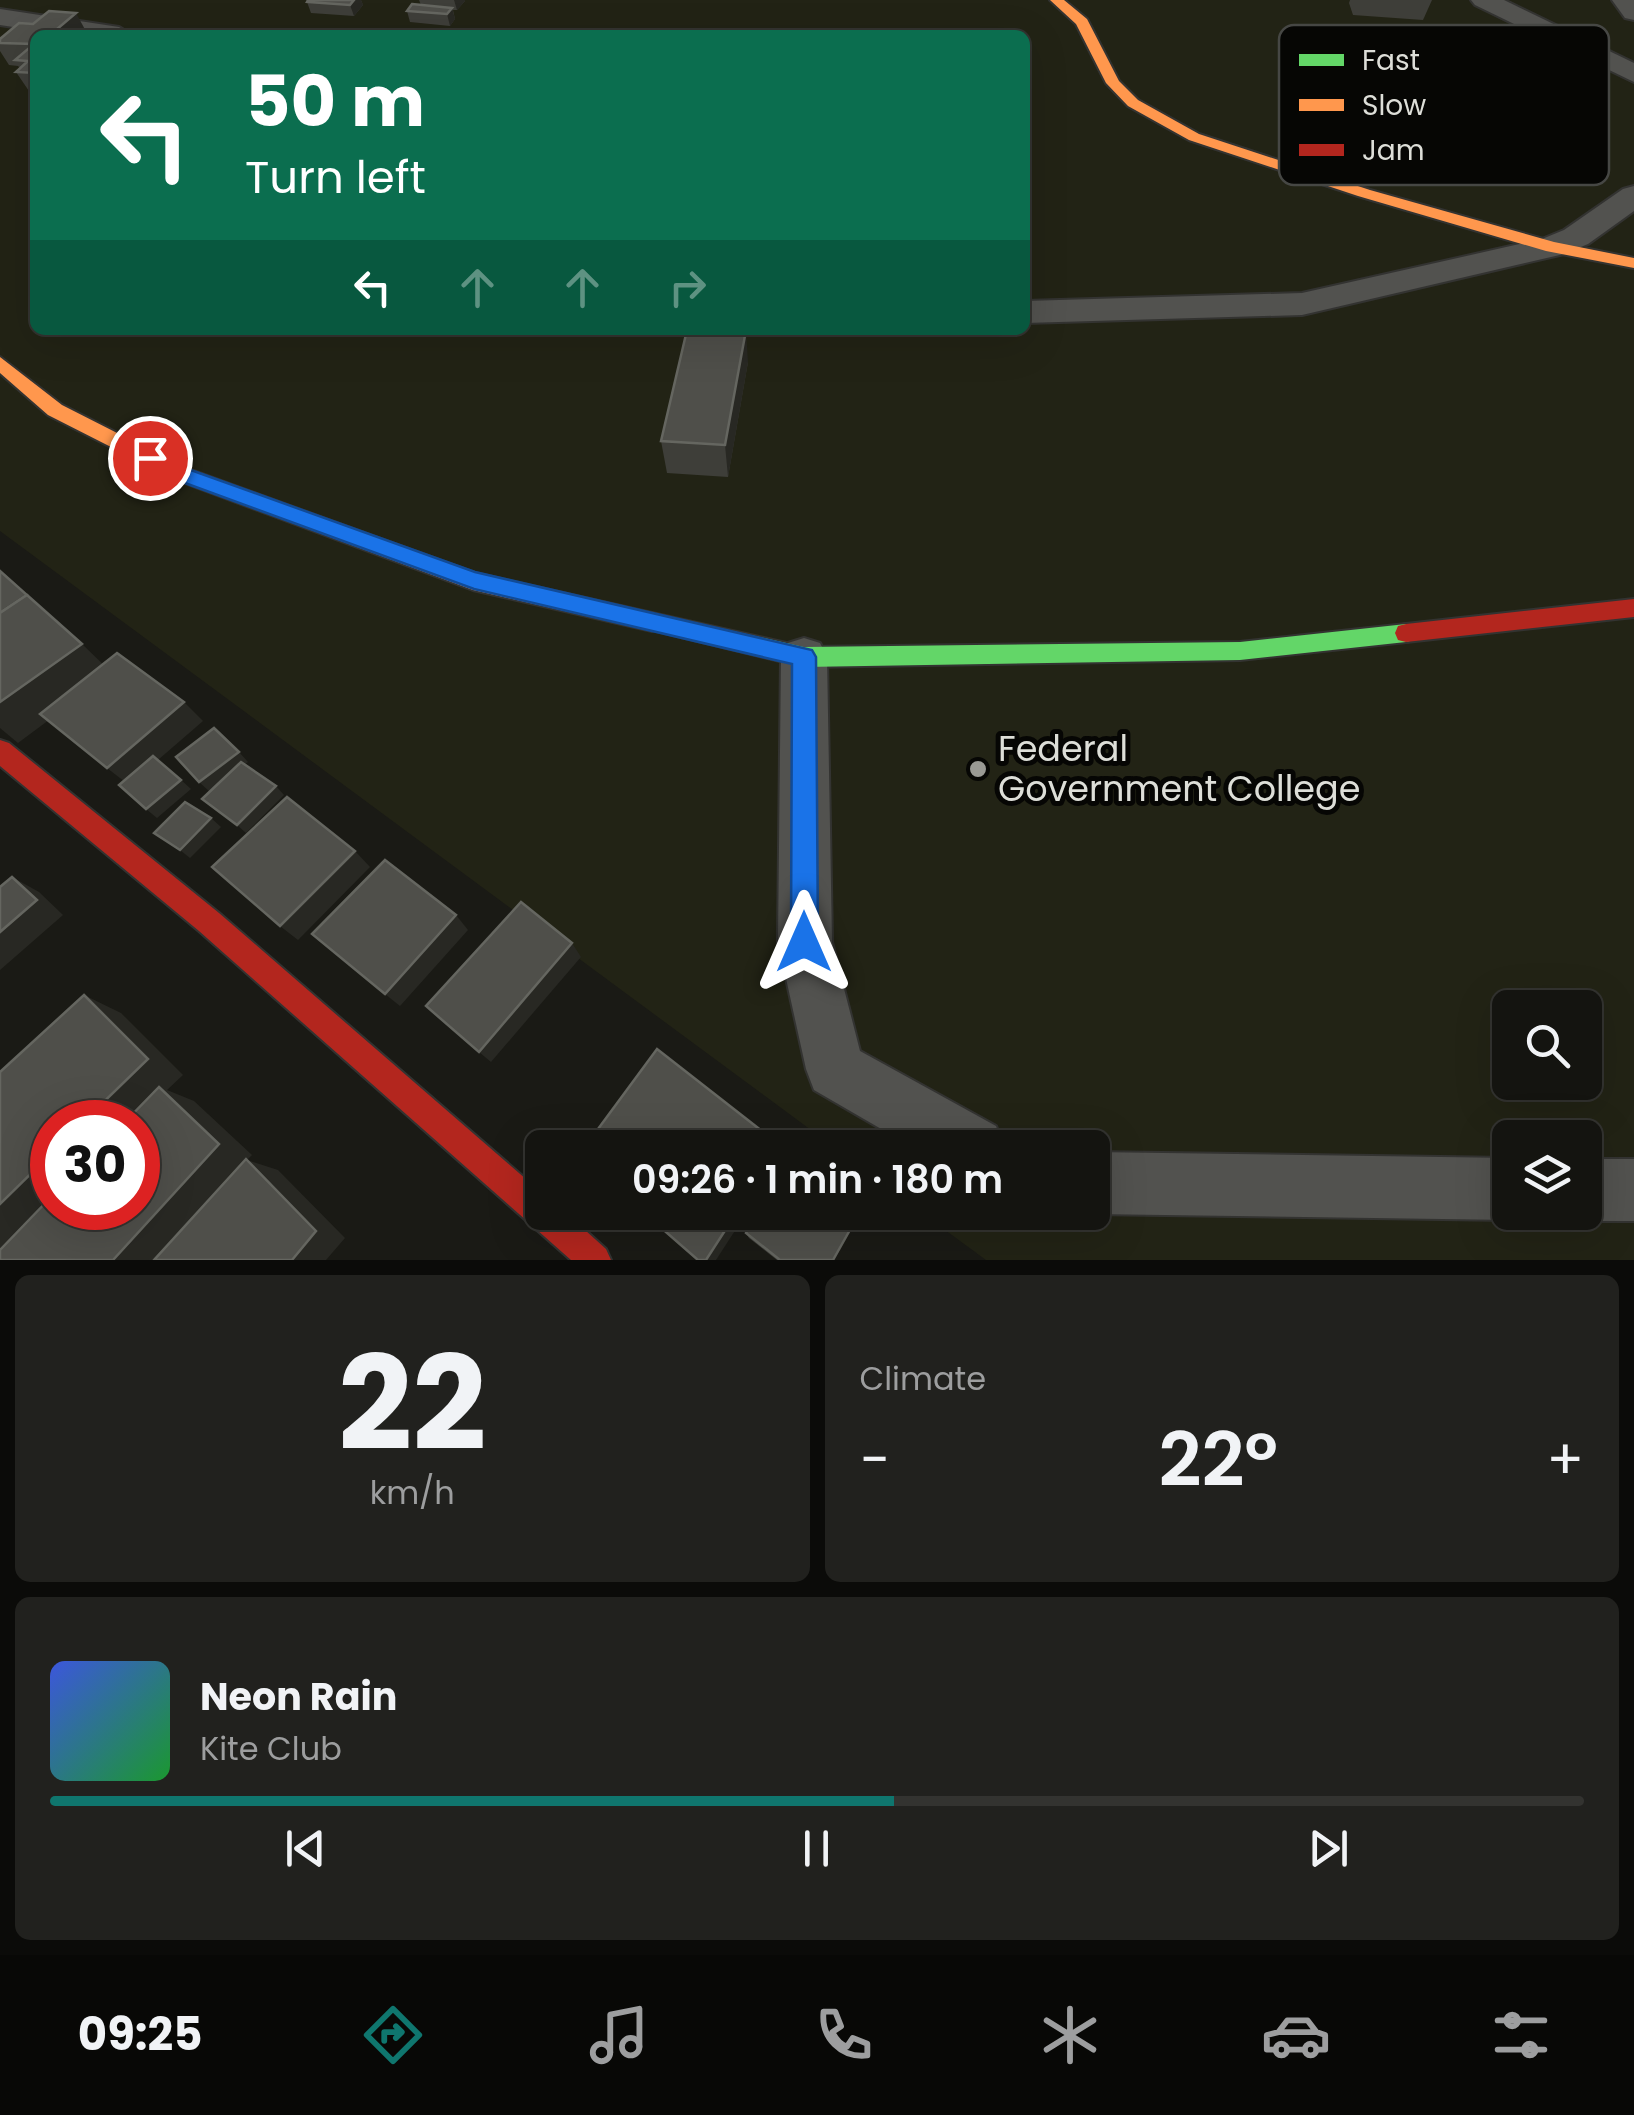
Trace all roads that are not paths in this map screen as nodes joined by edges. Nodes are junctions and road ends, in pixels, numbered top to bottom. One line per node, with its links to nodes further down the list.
1 (1056, 0): 10 (street)
2 (1484, 0): 6 (street)
3 (1624, 0): 4 (street)
4 (1634, 12)
5 (0, 17): 7 (street)
6 (1535, 25)
7 (86, 30)
8 (1609, 62): 9 (street)
9 (1634, 74)
10 (1279, 166)
11 (1339, 185): 13 (street)
12 (1634, 196): 13 (street)
13 (1552, 247): 14 (street); 15 (street)
14 (1634, 263)
15 (1030, 312)
16 (0, 363): 18 (street)
17 (1634, 608): 18 (street)
18 (804, 657): 20 (street)
19 (1, 754): 25 (street)
20 (942, 1130)
21 (1110, 1183): 22 (street)
22 (1492, 1189)
23 (1602, 1190): 24 (street)
24 (1634, 1190)
25 (595, 1260)

